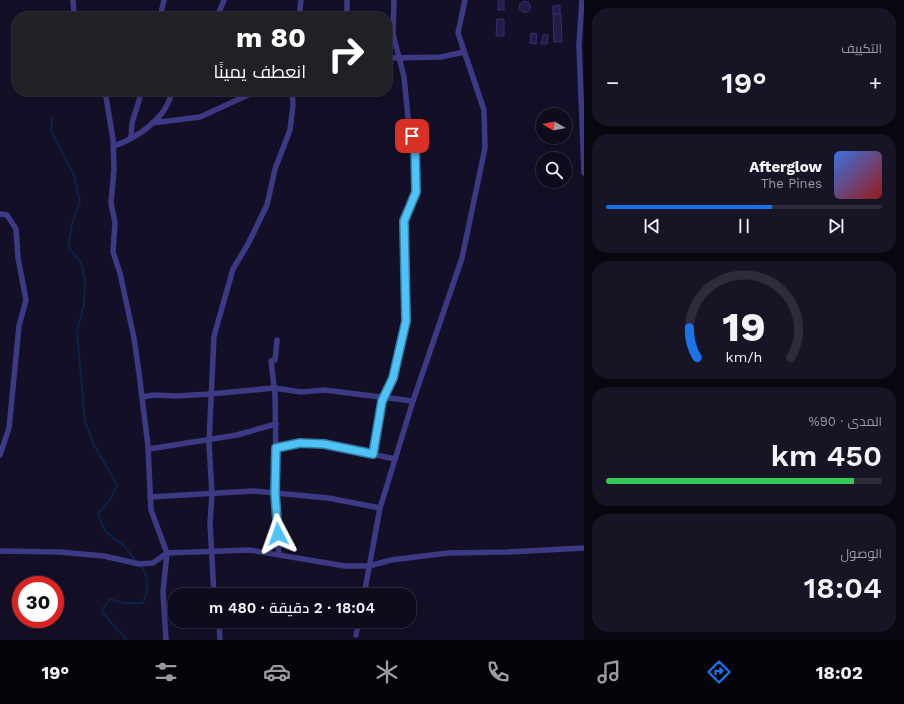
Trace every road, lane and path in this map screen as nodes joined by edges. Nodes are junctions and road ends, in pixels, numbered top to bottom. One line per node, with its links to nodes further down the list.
1 (72, 0): 9 (street)
2 (164, 0): 10 (street)
3 (224, 0): 11 (street)
4 (301, 0): 12 (street)
5 (347, 0): 13 (street)
6 (394, 0): 16 (street)
7 (465, 0): 14 (street)
8 (582, 0): 25 (street)
9 (73, 12)
10 (161, 12)
11 (219, 12)
12 (300, 12)
13 (347, 12)
14 (464, 52): 16 (street); 32 (street)
15 (392, 58): 16 (street)
16 (400, 58): 31 (street)
17 (106, 96): 24 (street)
18 (140, 96): 23 (street)
19 (170, 96): 22 (street)
20 (248, 96): 22 (street)
21 (292, 96): 29 (street)
22 (152, 123): 23 (street)
23 (131, 138): 24 (street)
24 (114, 146): 30 (street)
25 (584, 173)
26 (0, 214): 38 (street)
27 (277, 340): 28 (street)
28 (274, 388): 29 (street); 31 (street); 33 (street)
29 (210, 394): 30 (street); 34 (street)
30 (142, 397): 36 (street)
31 (384, 398): 32 (street); 37 (street)
32 (413, 401): 39 (street)
33 (276, 424): 34 (street); 35 (street)
34 (209, 439): 36 (street); 41 (street)
35 (276, 448): 37 (street); 40 (street)
36 (148, 449): 42 (street)
37 (373, 454): 39 (street)
38 (0, 455)
39 (395, 459): 43 (street)
40 (275, 493): 41 (street); 43 (street); 48 (street)
41 (212, 494): 42 (street); 46 (street)
42 (150, 497): 47 (street)
43 (380, 508): 49 (street)
44 (584, 548): 49 (street)
45 (0, 551): 47 (street)
46 (212, 552): 47 (street); 48 (street); 50 (street)
47 (167, 553): 55 (street)
48 (279, 554): 49 (street)
49 (369, 566): 51 (street)
50 (214, 588)
51 (365, 588)
52 (219, 628): 56 (street)
53 (358, 628): 54 (street)
54 (356, 635)
55 (166, 640)
56 (220, 640)

